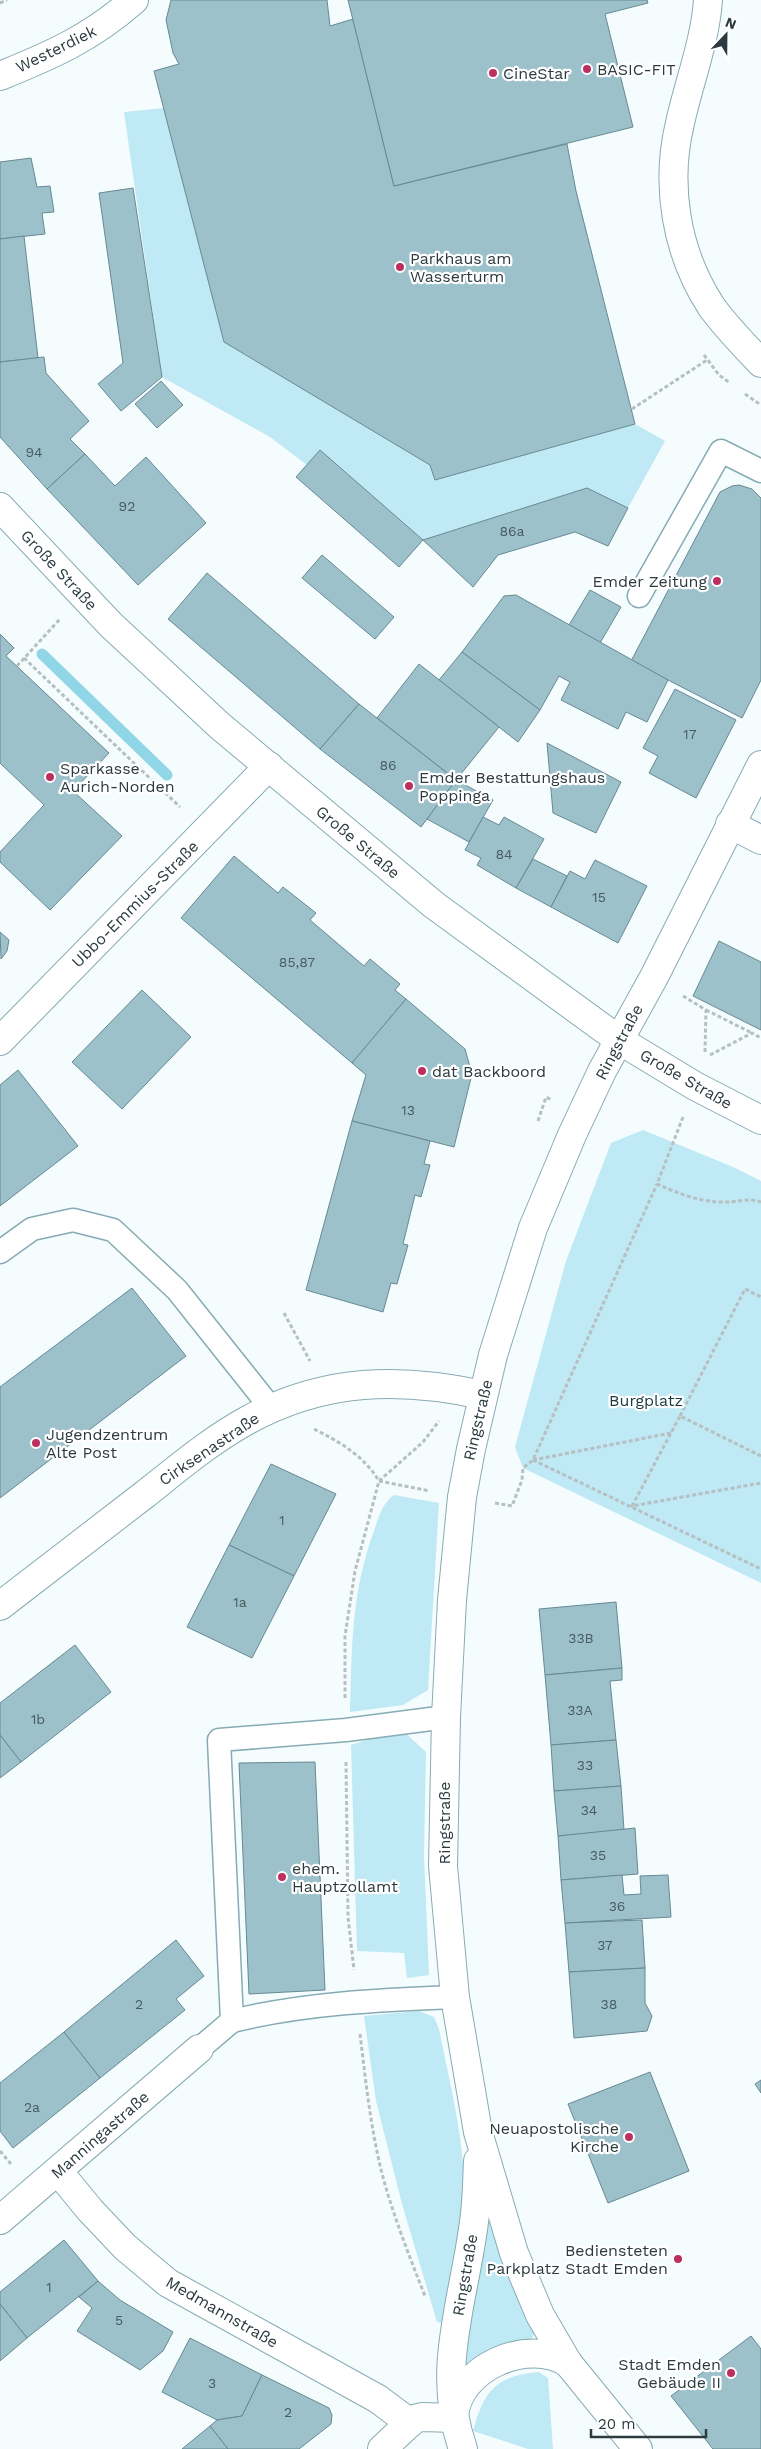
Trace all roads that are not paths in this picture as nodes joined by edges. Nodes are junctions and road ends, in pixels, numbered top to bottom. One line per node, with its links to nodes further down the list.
1 (134, 0): 3 (street, Westerdiek)
2 (708, 0): 4 (street)
3 (0, 76)
4 (761, 363)
5 (761, 471): 7 (lane)
6 (0, 506): 9 (street, Große Straße)
7 (639, 596)
8 (761, 765): 10 (street, Ringstraße)
9 (269, 766): 12 (street, Große Straße); 13 (street, Ubbo-Emmius-Straße)
10 (730, 824): 11 (street); 12 (street, Ringstraße)
11 (761, 840)
12 (619, 1040): 14 (street, Große Straße); 16 (street, Ringstraße)
13 (0, 1041)
14 (761, 1120)
15 (0, 1252): 17 (lane)
16 (483, 1395): 17 (street, Cirksenastraße); 19 (street, Ringstraße)
17 (272, 1408): 18 (street, Cirksenastraße)
18 (0, 1606)
19 (446, 1717): 20 (street, Ringstraße); 21 (lane)
20 (455, 1997): 21 (lane); 23 (street, Ringstraße)
21 (232, 2021): 22 (lane)
22 (199, 2049): 24 (street, Manningastraße)
23 (478, 2132): 26 (street, Ringstraße); 27 (street, Ringstraße)
24 (58, 2171): 25 (street, Manningastraße); 28 (street, Medmannstraße)
25 (0, 2220)
26 (568, 2363): 27 (street); 31 (street, Ringstraße)
27 (454, 2418): 28 (street); 30 (street, Ringstraße)
28 (410, 2423): 29 (street)
29 (382, 2449)
30 (463, 2449)
31 (638, 2449)

